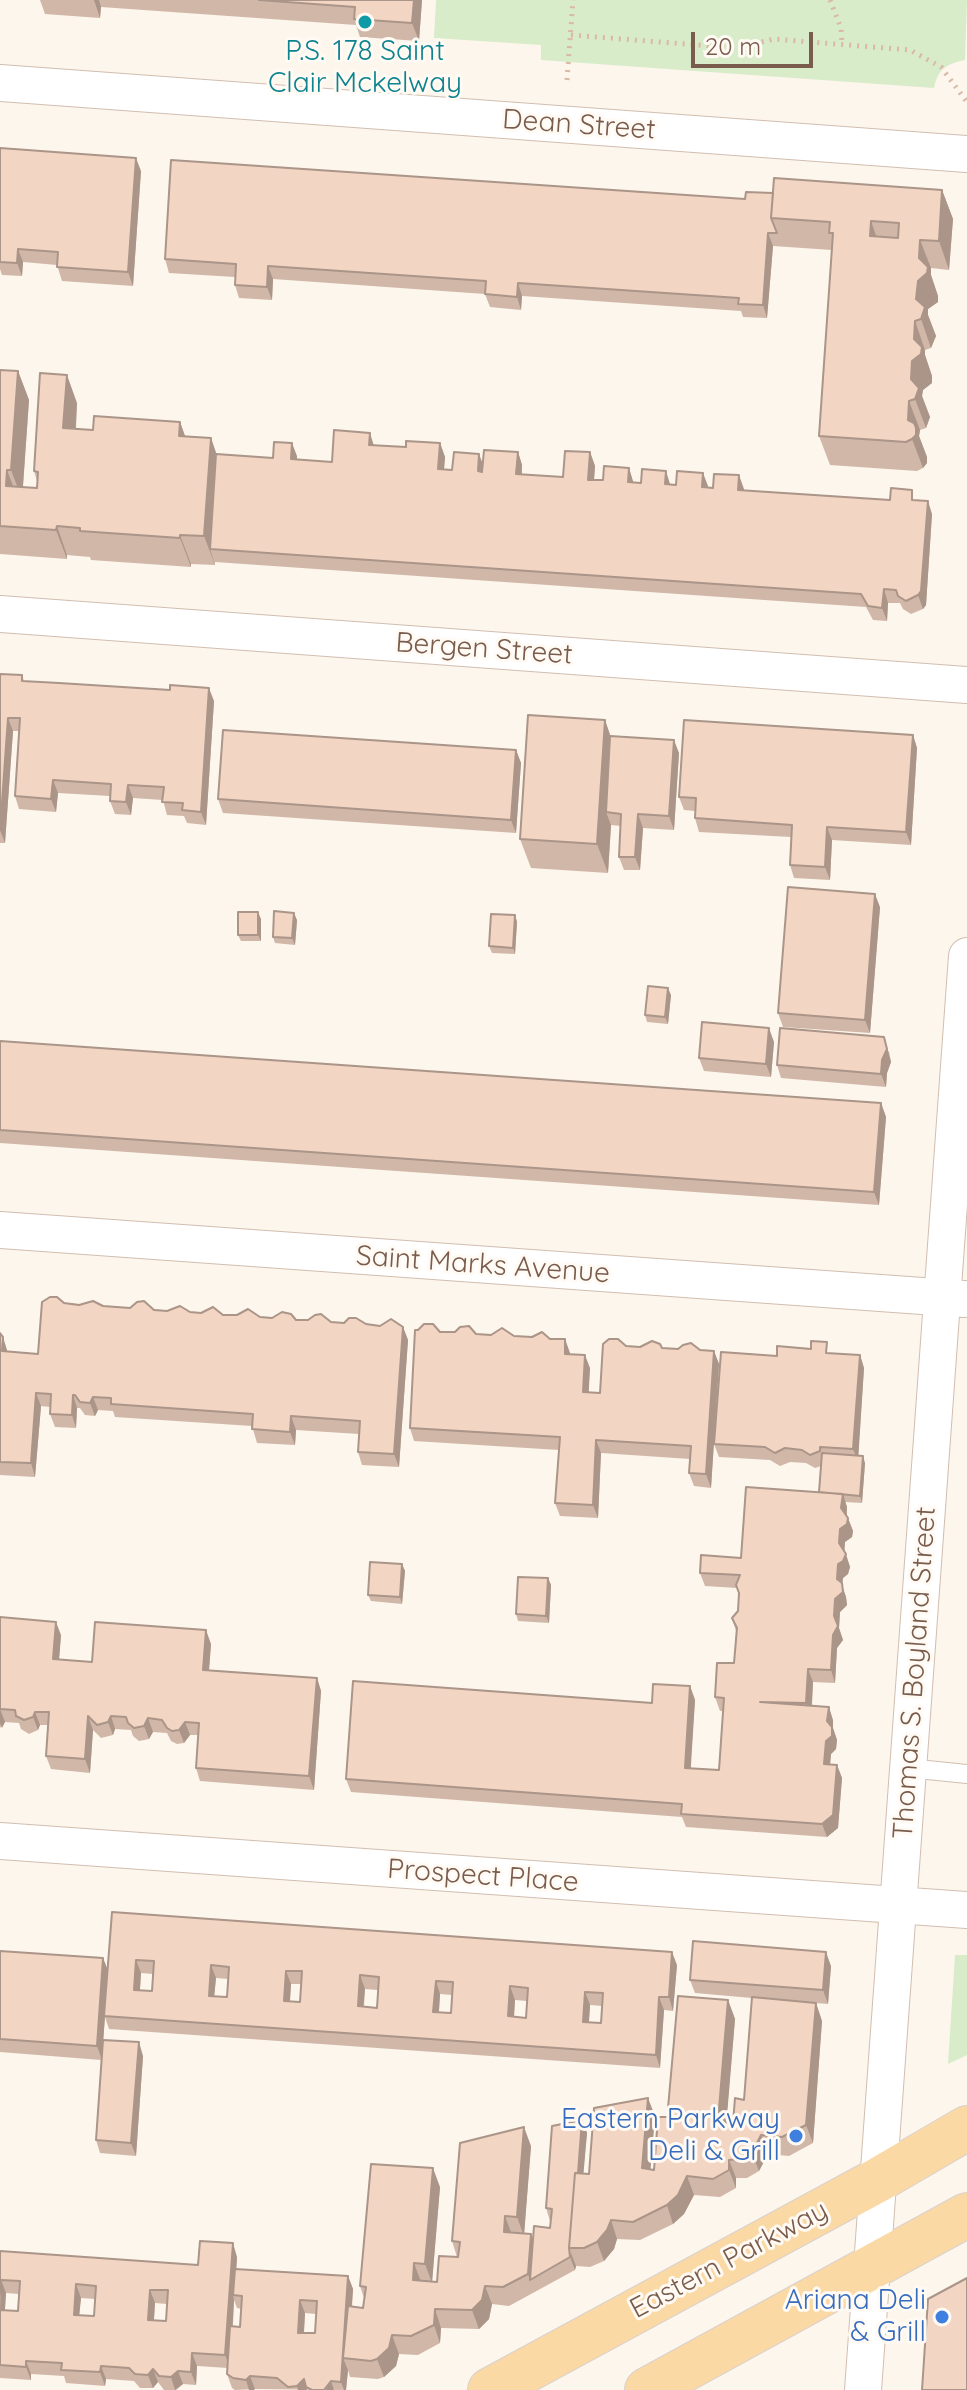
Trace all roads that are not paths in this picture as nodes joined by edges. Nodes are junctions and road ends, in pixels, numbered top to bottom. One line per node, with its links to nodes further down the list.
1 (0, 83): 2 (street, Dean Street)
2 (967, 154)
3 (0, 614): 4 (street, Bergen Street)
4 (967, 685)
5 (967, 956): 7 (street, Thomas S. Boyland Street)
6 (0, 1230): 7 (street, Saint Marks Avenue)
7 (955, 1298): 8 (street, Thomas S. Boyland Street)
8 (908, 1768): 9 (lane); 11 (street, Thomas S. Boyland Street)
9 (967, 1774)
10 (0, 1841): 11 (street, Prospect Place)
11 (898, 1906): 12 (street, Prospect Place); 14 (street, Thomas S. Boyland Street)
12 (967, 1910)
13 (967, 2128): 14 (main road, Eastern Parkway)
14 (878, 2180): 16 (street, Thomas S. Boyland Street); 17 (main road, Eastern Parkway)
15 (967, 2215): 16 (main road)
16 (871, 2268): 18 (main road); 19 (street, Thomas S. Boyland Street)
17 (490, 2390)
18 (647, 2390)
19 (863, 2390)

